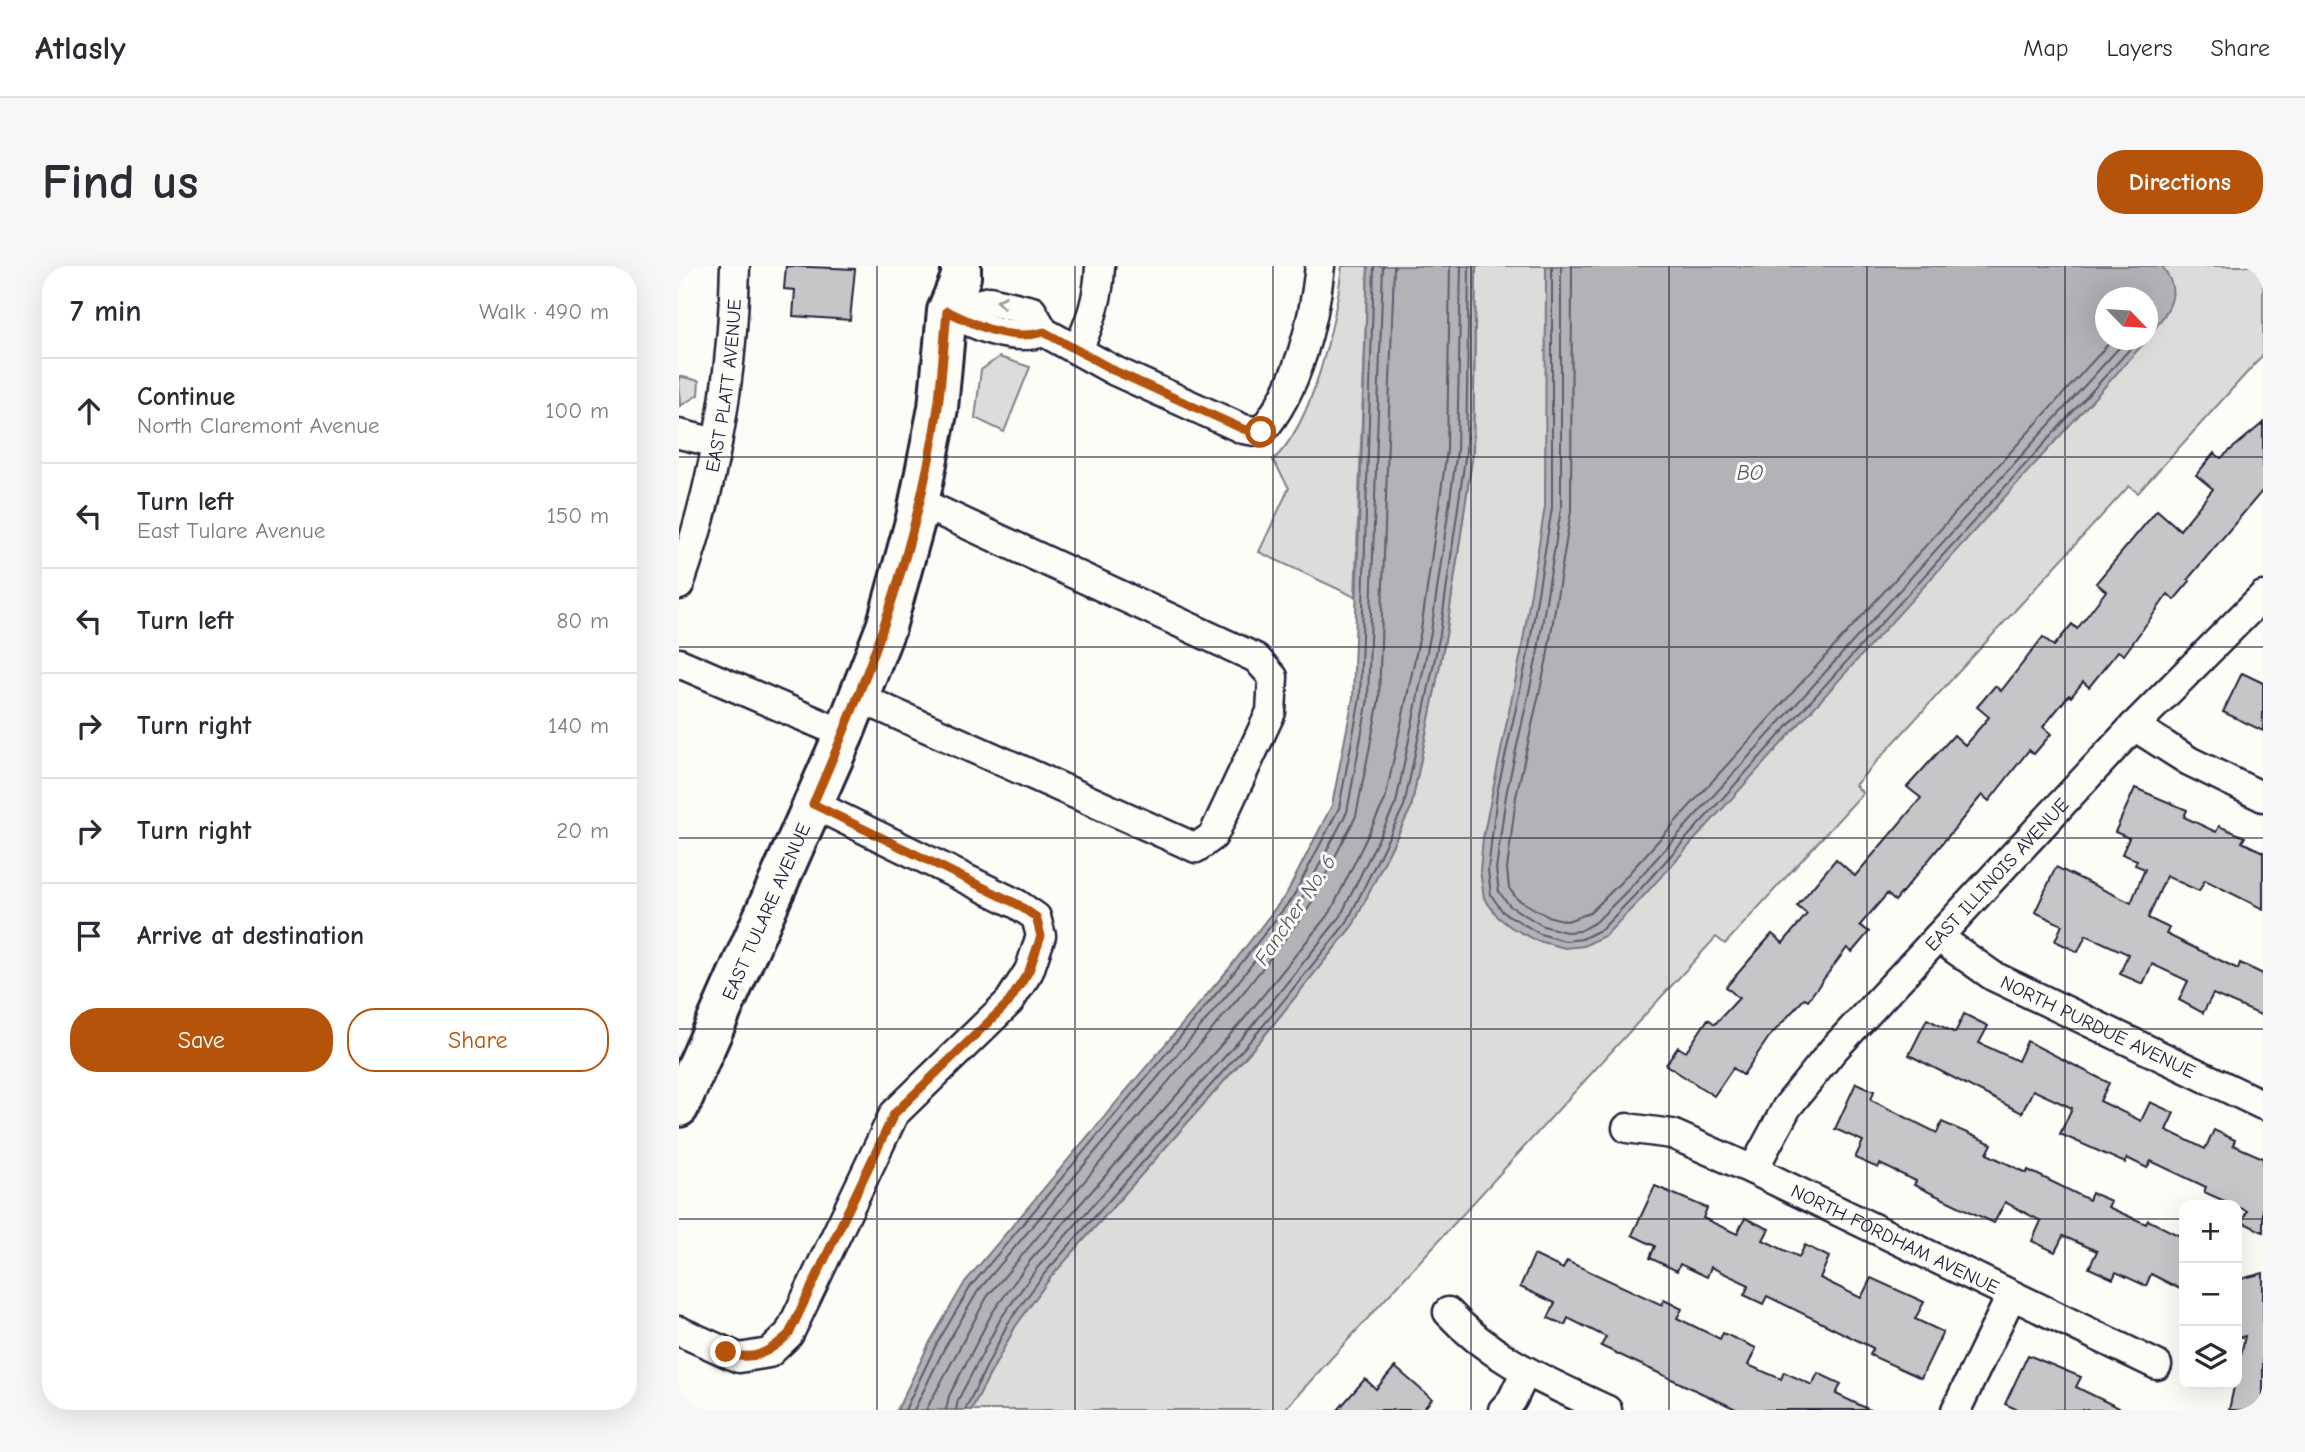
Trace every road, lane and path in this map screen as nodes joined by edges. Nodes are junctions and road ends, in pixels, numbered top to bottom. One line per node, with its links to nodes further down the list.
1 (735, 266): 9 (street, EAST PLATT AVENUE)
2 (934, 266): 6 (street, EAST TULARE AVENUE)
3 (961, 266): 6 (street, EAST TULARE AVENUE)
4 (1100, 266): 7 (street)
5 (1320, 266): 7 (street)
6 (947, 311): 7 (street); 10 (street, EAST TULARE AVENUE)
7 (1078, 349)
8 (679, 434): 9 (street)
9 (717, 443): 11 (street, EAST PLATT AVENUE)
10 (919, 502): 14 (street, EAST TULARE AVENUE); 14 (street)
11 (679, 585)
12 (2263, 596): 15 (street, EAST ILLINOIS AVENUE)
13 (679, 663): 16 (street)
14 (858, 697): 16 (street, EAST TULARE AVENUE)
15 (2134, 726): 17 (street); 19 (street, EAST ILLINOIS AVENUE)
16 (844, 734): 18 (street, EAST TULARE AVENUE)
17 (2263, 797)
18 (813, 804): 21 (street, EAST TULARE AVENUE); 26 (street)
19 (1938, 937): 20 (street, NORTH PURDUE AVENUE); 23 (street, EAST ILLINOIS AVENUE)
20 (2263, 1105)
21 (679, 1107)
22 (1627, 1128): 23 (street, NORTH FORDHAM AVENUE)
23 (1753, 1170): 24 (street, NORTH FORDHAM AVENUE)
24 (2011, 1296): 27 (street, NORTH FORDHAM AVENUE); 31 (street)
25 (1448, 1312): 28 (street)
26 (679, 1331)
27 (2157, 1365)
28 (1526, 1371): 29 (street); 30 (street)
29 (1503, 1410)
30 (1607, 1410)
31 (1956, 1410)

